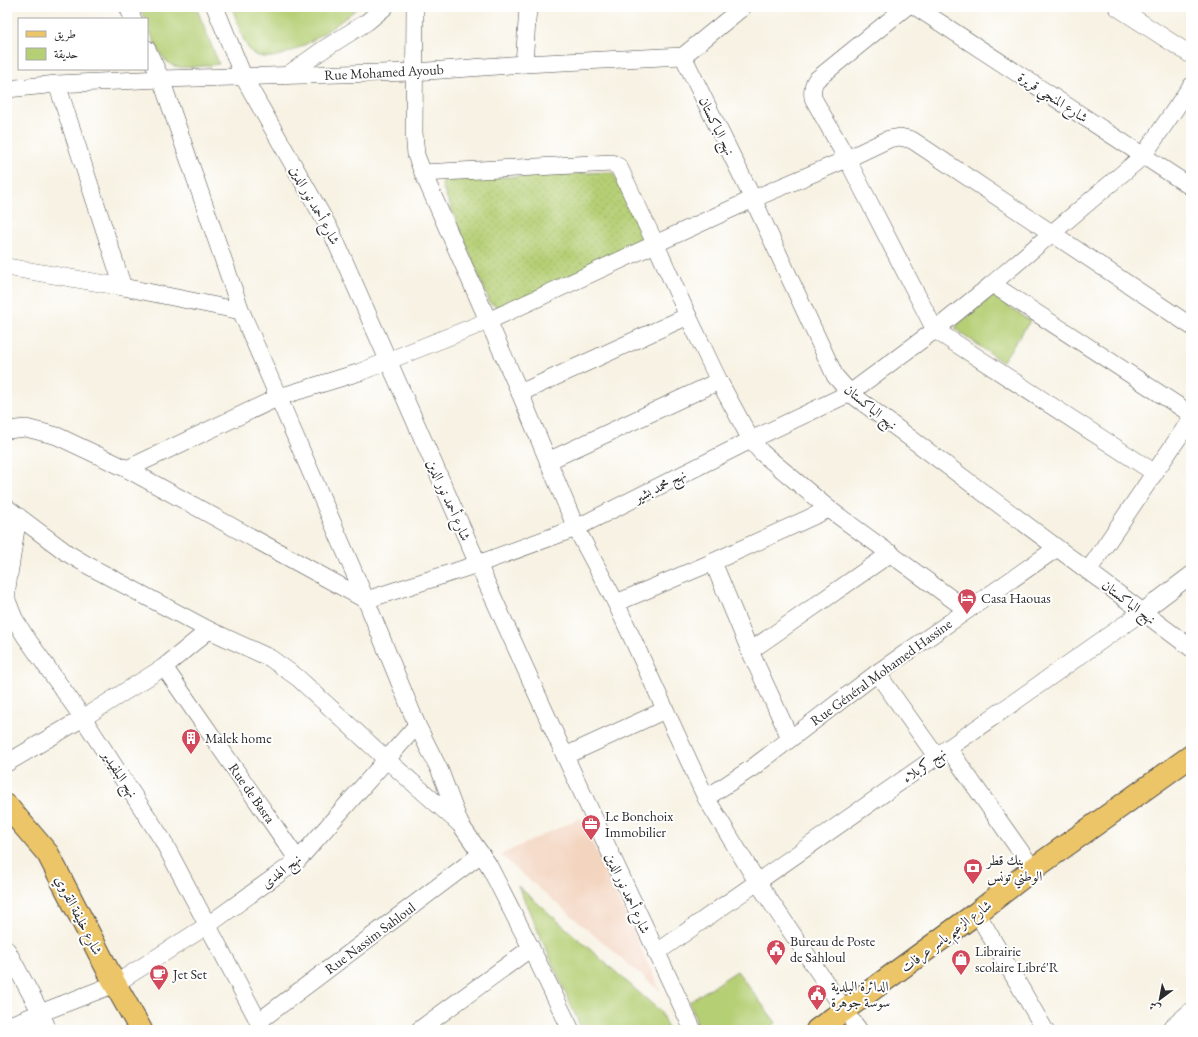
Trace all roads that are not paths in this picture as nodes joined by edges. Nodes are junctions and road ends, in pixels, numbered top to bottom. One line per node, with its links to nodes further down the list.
1 (128, 7): 10 (street)
2 (215, 7): 17 (street, شارع أحمد نور الدين)
3 (385, 7): 16 (street)
4 (415, 7): 15 (street)
5 (528, 7): 14 (street)
6 (744, 7): 13 (street)
7 (906, 7): 23 (street)
8 (916, 7): 22 (street, شارع المنجي قريرة)
9 (1117, 7): 12 (street)
10 (133, 18)
11 (148, 51): 18 (street)
12 (1191, 55)
13 (683, 56): 14 (street, Rue Mohamed Ayoub); 26 (street, نهج الباكستان)
14 (524, 64): 15 (street, Rue Mohamed Ayoub)
15 (414, 72): 16 (street, Rue Mohamed Ayoub); 24 (street)
16 (286, 76): 17 (street, Rue Mohamed Ayoub)
17 (244, 78): 18 (street, Rue Mohamed Ayoub); 37 (street, شارع أحمد نور الدين)
18 (161, 79): 19 (street, Rue Mohamed Ayoub); 32 (street)
19 (57, 84): 21 (street, Rue Mohamed Ayoub); 31 (street)
20 (1191, 86): 22 (street, نهج محمد بشير)
21 (7, 89)
22 (1143, 156): 25 (street, شارع المنجي قريرة); 27 (street, نهج محمد بشير)
23 (847, 159): 26 (street); 27 (street); 36 (street)
24 (423, 173): 28 (street); 34 (street)
25 (1191, 187)
26 (753, 199): 28 (street); 40 (street, نهج الباكستان)
27 (1052, 234): 30 (street, نهج محمد بشير); 35 (street)
28 (656, 245): 33 (street); 34 (street)
29 (7, 267): 31 (street)
30 (992, 284): 36 (street, نهج محمد بشير); 42 (street)
31 (122, 287): 32 (street)
32 (241, 311): 41 (street)
33 (688, 316): 38 (street); 39 (street)
34 (488, 321): 37 (street); 39 (street)
35 (1191, 326)
36 (935, 330): 40 (street, نهج محمد بشير); 48 (street)
37 (388, 360): 41 (street); 55 (street, شارع أحمد نور الدين)
38 (719, 381): 45 (street); 46 (street)
39 (520, 393): 46 (street)
40 (850, 393): 45 (street, نهج محمد بشير); 52 (street, نهج الباكستان)
41 (279, 397): 47 (street); 58 (street)
42 (1191, 414)
43 (1191, 419): 48 (street)
44 (7, 430): 47 (street)
45 (751, 440): 49 (street); 51 (street, نهج محمد بشير)
46 (548, 461): 51 (street)
47 (127, 468): 58 (street)
48 (1155, 473): 56 (street)
49 (829, 509): 53 (street); 54 (street)
50 (12, 512): 62 (street); 68 (street, نهج البلفيدير)
51 (576, 528): 55 (street, نهج محمد بشير); 59 (street)
52 (1057, 548): 56 (street, نهج الباكستان); 60 (street, Rue Général Mohamed Hassine)
53 (891, 553): 60 (street); 64 (street)
54 (713, 562): 59 (street); 64 (street)
55 (478, 564): 58 (street, نهج محمد بشير); 72 (street, شارع أحمد نور الدين)
56 (1088, 571): 61 (street, نهج الباكستان)
57 (1191, 575): 61 (street, نهج كربلاء)
58 (366, 600): 69 (street)
59 (616, 604): 67 (street)
60 (967, 610): 66 (street, Rue Général Mohamed Hassine)
61 (1142, 612): 63 (street, نهج الباكستان); 71 (street, نهج كربلاء)
62 (210, 630): 65 (street); 74 (street)
63 (1191, 648)
64 (750, 651): 70 (street)
65 (164, 667): 68 (street); 81 (street, Rue de Basra)
66 (877, 673): 70 (street, Rue Général Mohamed Hassine); 71 (street)
67 (665, 710): 72 (street); 77 (street)
68 (83, 718): 75 (street); 84 (street, نهج البلفيدير)
69 (417, 725): 74 (street, نهج الهدى); 79 (street)
70 (790, 738): 77 (street, Rue Général Mohamed Hassine)
71 (942, 752): 82 (street); 83 (street, نهج كربلاء)
72 (565, 756): 88 (street, شارع أحمد نور الدين)
73 (1191, 756): 82 (main road, شارع الزعيم ياسر عرفات)
74 (387, 760): 79 (street); 81 (street, نهج الهدى)
75 (7, 763)
76 (1191, 772): 85 (main road, شارع الزعيم ياسر عرفات)
77 (706, 798): 83 (street)
78 (9, 812): 89 (main road, شارع خليفة القروي)
79 (460, 824): 80 (street)
80 (481, 854): 86 (street); 95 (street, Rue Nassim Sahloul)
81 (298, 860): 84 (street, نهج الهدى)
82 (1033, 869): 93 (main road, شارع الزعيم ياسر عرفات)
83 (758, 883): 88 (street, نهج كربلاء); 93 (street)
84 (208, 925): 89 (street, نهج الهدى); 95 (street, نهج البلفيدير)
85 (984, 925): 93 (main road, شارع الزعيم ياسر عرفات); 103 (street)
86 (531, 948): 98 (street); 99 (street)
87 (7, 950): 92 (street)
88 (656, 953): 90 (street, شارع أحمد نور الدين)
89 (115, 984): 92 (street, نهج الهدى); 97 (main road, شارع خليفة القروي)
90 (676, 997): 100 (street, شارع أحمد نور الدين); 101 (street, شارع أحمد نور الدين)
91 (1191, 1011): 104 (street)
92 (41, 1013): 94 (street, نهج الهدى); 96 (street)
93 (850, 1023): 102 (main road, شارع الزعيم ياسر عرفات)
94 (7, 1026)
95 (260, 1026)
96 (48, 1030)
97 (141, 1030)
98 (419, 1030)
99 (571, 1030)
100 (679, 1030)
101 (693, 1030)
102 (817, 1030)
103 (1045, 1030)
104 (1169, 1030)

